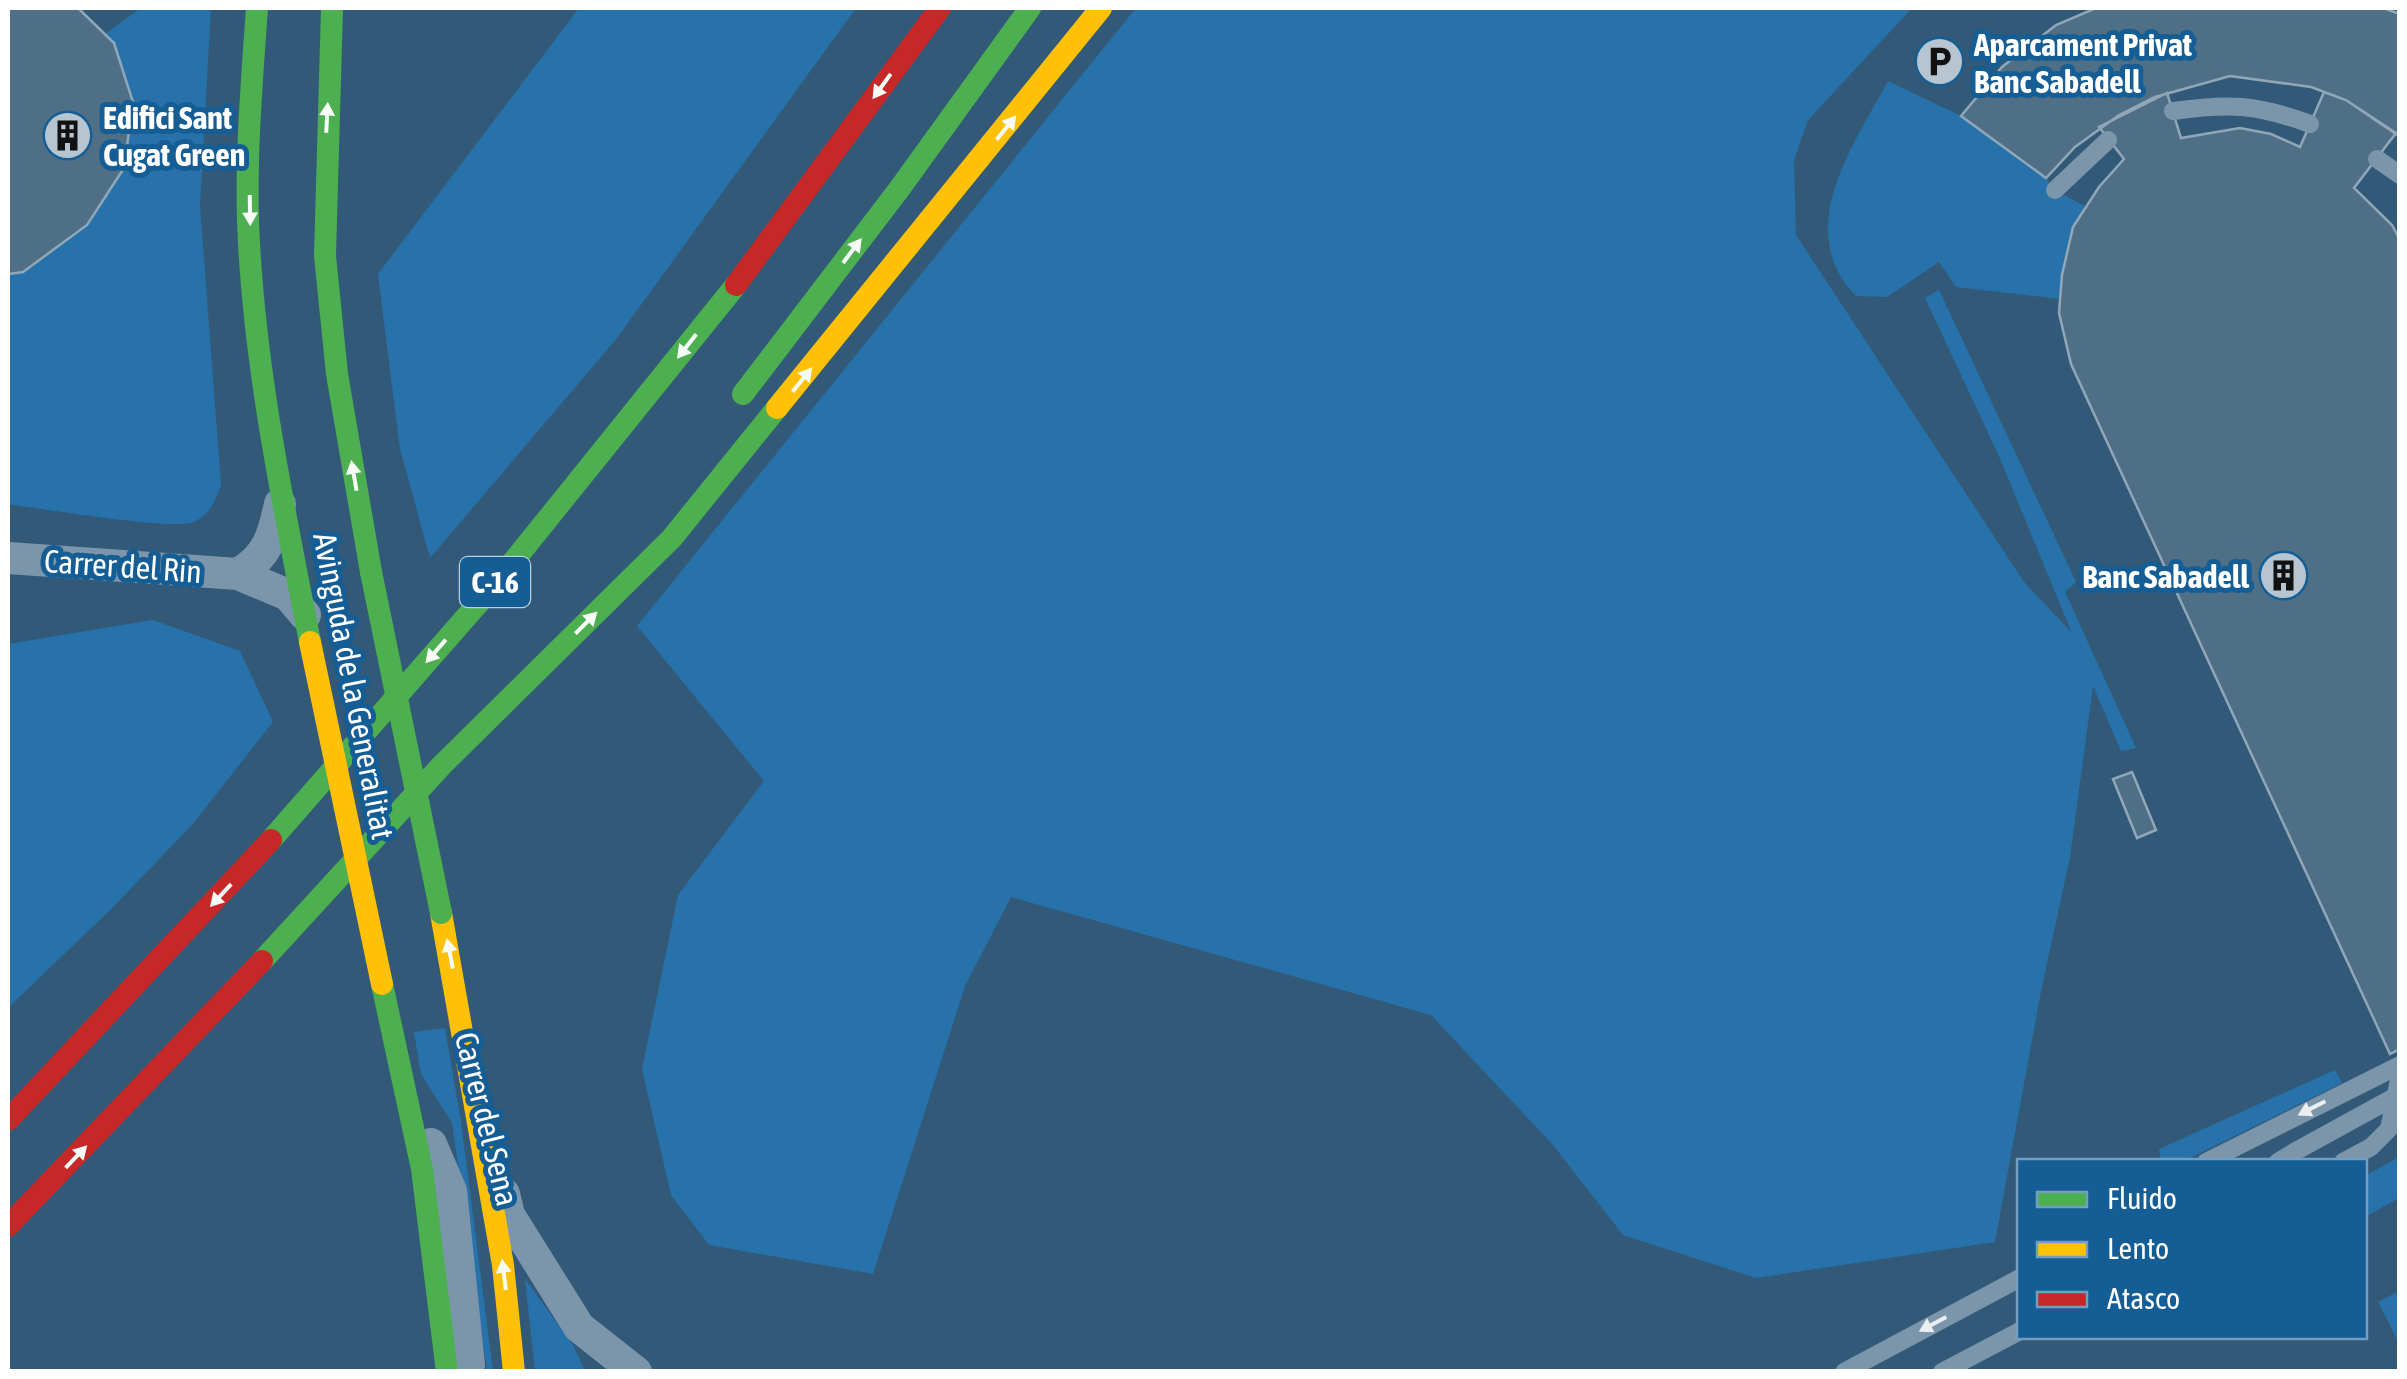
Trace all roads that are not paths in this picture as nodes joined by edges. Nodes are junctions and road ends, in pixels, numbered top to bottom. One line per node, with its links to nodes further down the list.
1 (257, 8): 13 (main road, Avinguda de la Generalitat, one-way to 13)
2 (332, 8): 19 (main road, Avinguda de la Generalitat, one-way to 2, bridge)
3 (940, 8): 24 (main road, C-16, one-way to 24)
4 (1030, 8): 12 (main road, one-way to 4)
5 (1101, 8): 18 (main road, one-way to 5)
6 (2173, 111): 7 (lane)
7 (2310, 124)
8 (2108, 140): 11 (lane)
9 (2376, 159): 10 (lane)
10 (2400, 175)
11 (2055, 190)
12 (732, 408)
13 (284, 490): 15 (street, Carrer del Rin); 17 (main road, Avinguda de la Generalitat)
14 (8, 558): 15 (street, Carrer del Rin)
15 (238, 574): 17 (street, Carrer del Rin)
16 (577, 600): 18 (main road, C-16)
17 (308, 629): 23 (main road, Avinguda de la Generalitat, bridge)
18 (442, 765): 28 (main road, C-16, one-way to 18)
19 (460, 1014): 30 (street, Carrer del Sena); 34 (main road, Avinguda de la Generalitat, one-way to 19)
20 (2400, 1065): 25 (lane, one-way to 25)
21 (2400, 1075): 22 (lane)
22 (2397, 1103): 26 (lane, bridge); 27 (lane)
23 (408, 1107): 32 (main road, Avinguda de la Generalitat); 33 (street, Carrer del Sena)
24 (8, 1120)
25 (2212, 1159)
26 (2283, 1159)
27 (2347, 1159)
28 (8, 1226)
29 (2017, 1280): 37 (lane, one-way to 37)
30 (578, 1327): 35 (street, Carrer del Sena); 36 (street, Carrer del Sena)
31 (2017, 1333): 38 (lane)
32 (446, 1372)
33 (470, 1372)
34 (514, 1372)
35 (605, 1372)
36 (636, 1372)
37 (1844, 1372)
38 (1942, 1372)

